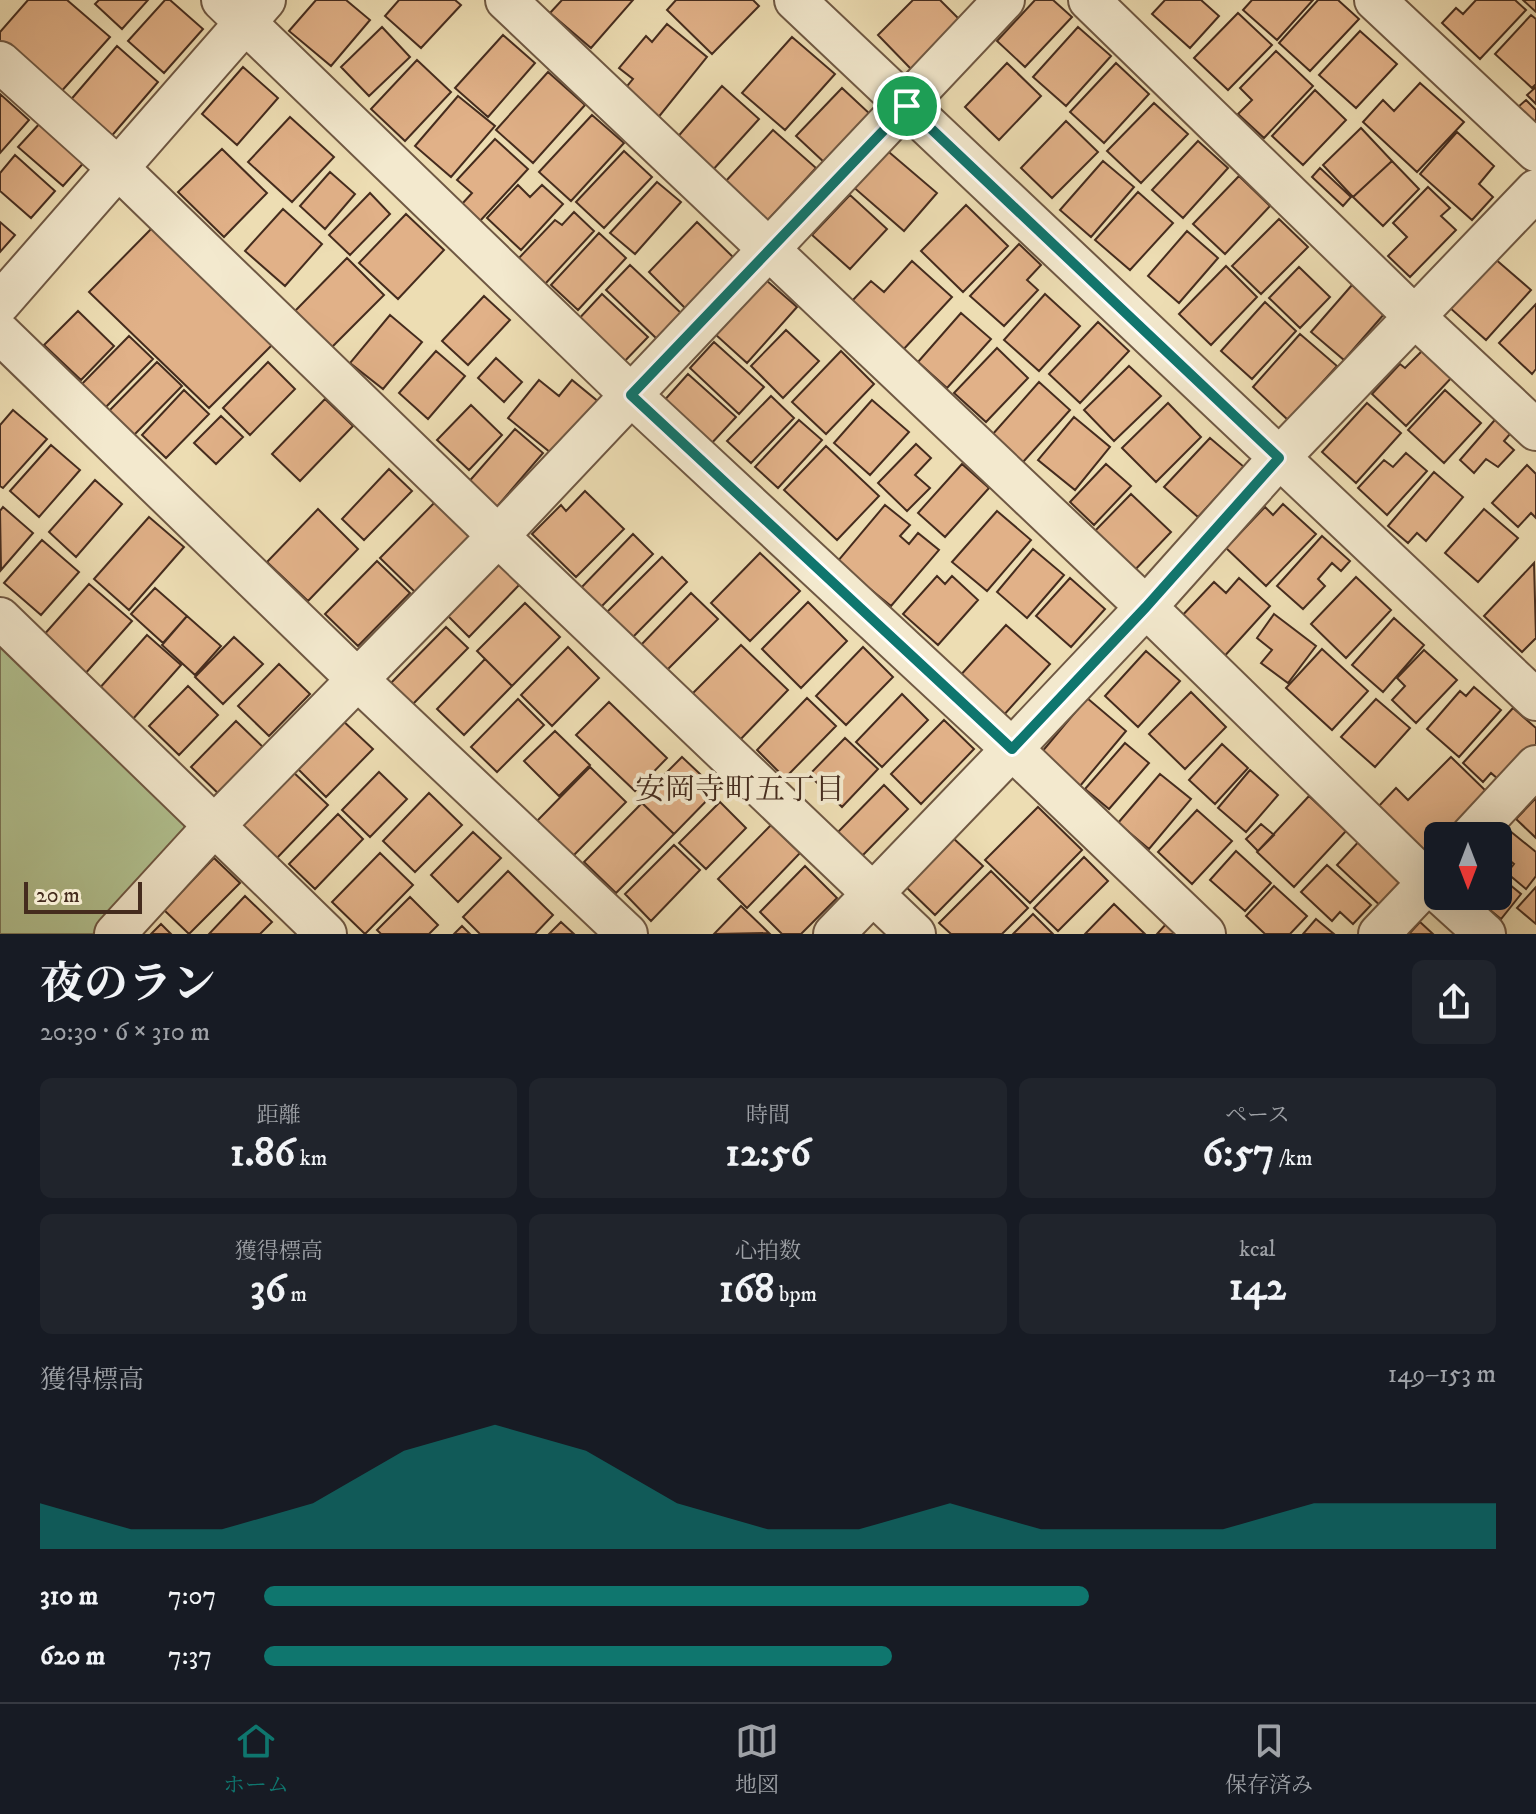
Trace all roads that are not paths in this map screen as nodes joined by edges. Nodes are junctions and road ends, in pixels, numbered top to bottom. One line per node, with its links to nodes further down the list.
1 (506, 0): 12 (street)
2 (795, 0): 8 (street)
3 (1004, 0): 8 (street)
4 (1089, 0): 14 (street)
5 (1375, 0): 9 (street)
6 (244, 7): 10 (street); 16 (street)
7 (0, 62): 10 (street)
8 (907, 106): 12 (street); 18 (street)
9 (1536, 151)
10 (118, 168): 13 (street); 19 (street)
11 (1536, 190): 14 (street)
12 (767, 250): 16 (street); 20 (street)
13 (0, 303)
14 (1415, 317): 17 (street); 18 (street)
15 (0, 333): 22 (street)
16 (631, 395): 19 (street); 24 (street)
17 (1536, 430)
18 (1279, 458): 20 (street); 23 (street)
19 (498, 536): 22 (street); 29 (street)
20 (1146, 607): 24 (street); 28 (street)
21 (0, 618): 27 (street)
22 (357, 679): 27 (street); 34 (street)
23 (1536, 700)
24 (1012, 749): 29 (street); 37 (street)
25 (1536, 766): 26 (street)
26 (1484, 822)
27 (213, 827): 32 (street); 33 (street)
28 (1424, 874)
29 (873, 893): 35 (street); 36 (street)
30 (1424, 897): 38 (street)
31 (1461, 910): 39 (street)
32 (115, 934)
33 (326, 934)
34 (627, 934)
35 (834, 934)
36 (915, 934)
37 (1205, 934)
38 (1379, 934)
39 (1485, 934)

